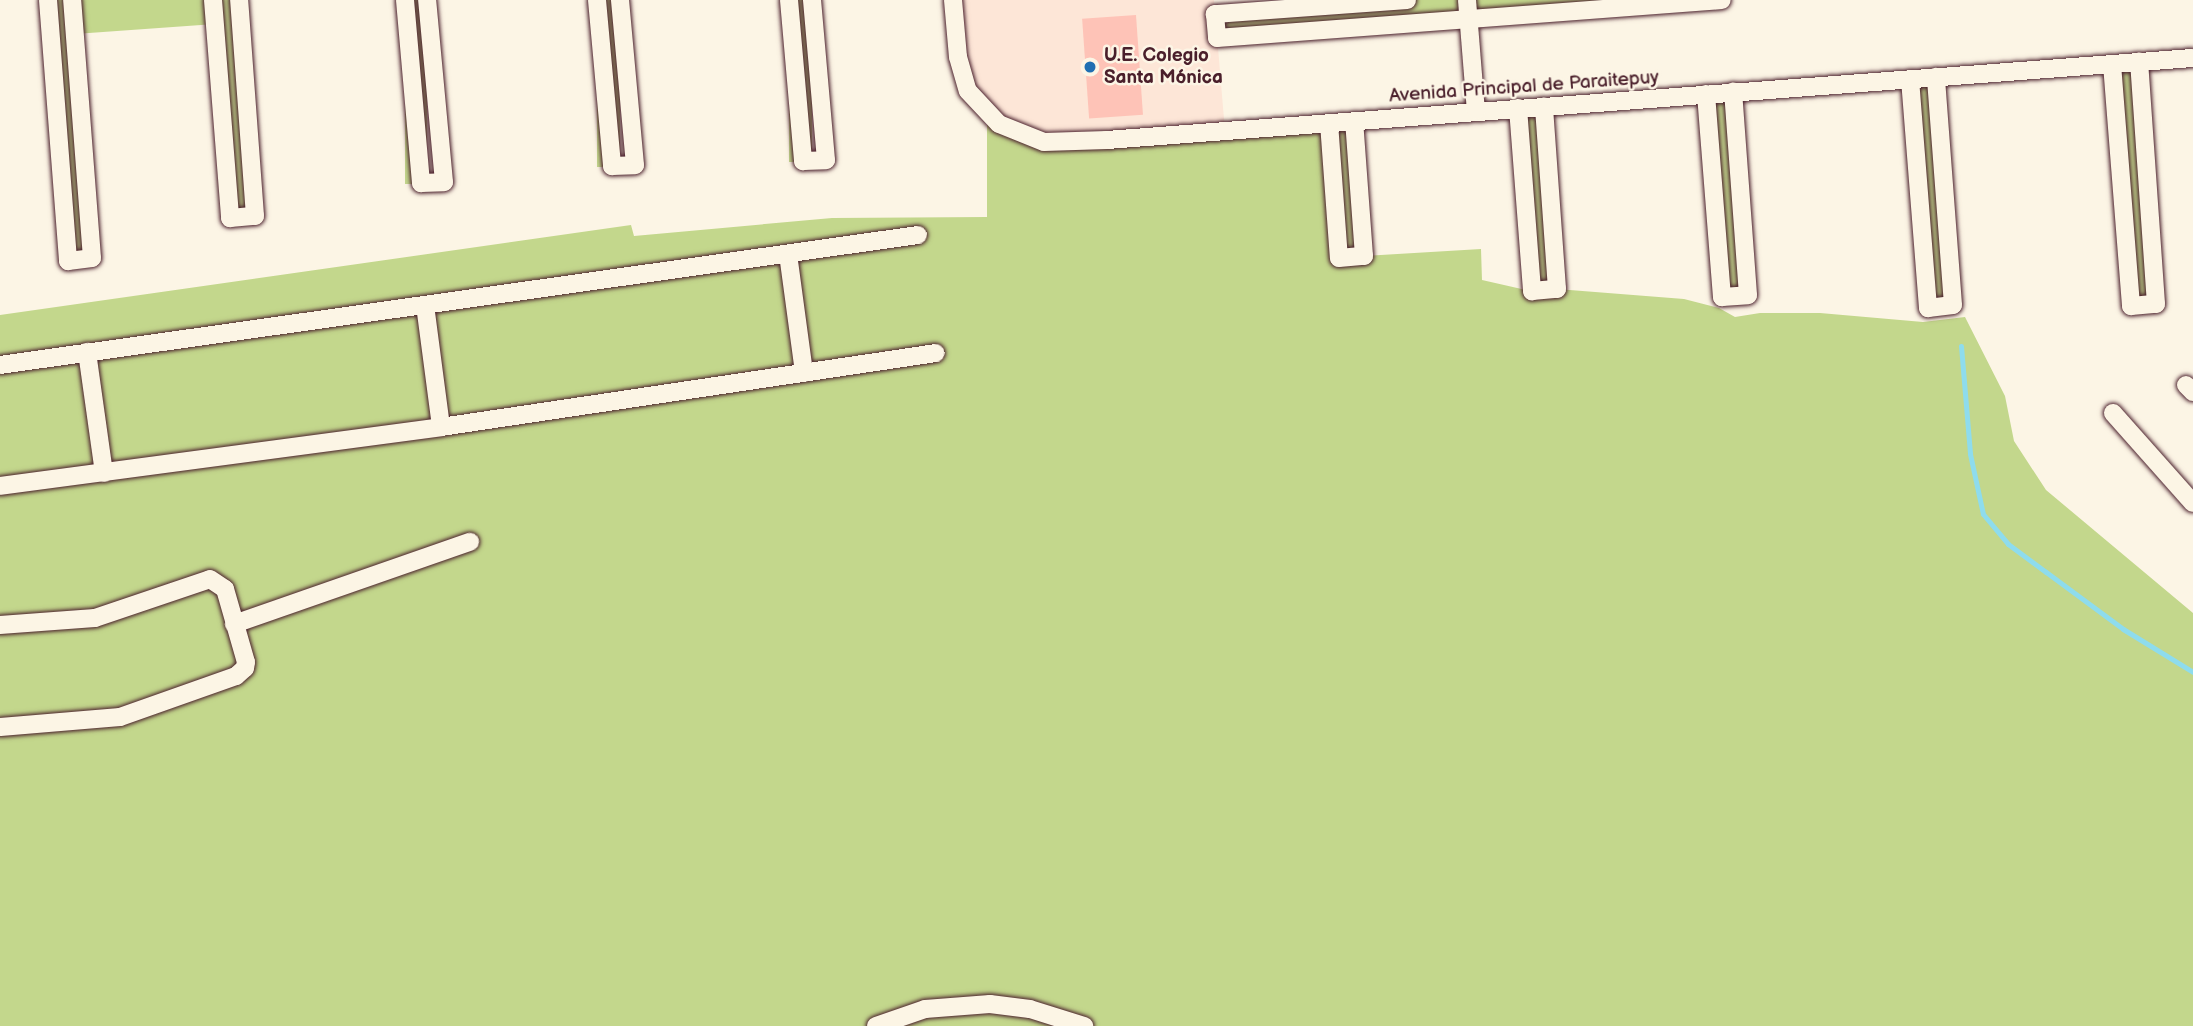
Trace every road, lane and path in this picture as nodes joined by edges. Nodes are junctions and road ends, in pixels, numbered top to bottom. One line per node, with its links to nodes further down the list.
1 (48, 0): 2 (street)
2 (72, 0)
3 (213, 0): 4 (street)
4 (239, 0)
5 (405, 0): 6 (street)
6 (428, 0)
7 (597, 0): 8 (street)
8 (620, 0)
9 (789, 0): 10 (street)
10 (812, 0)
11 (953, 0): 27 (street, Avenida Principal de Paraitepuy)
12 (1407, 0): 15 (street)
13 (1467, 0): 15 (street)
14 (1722, 0): 15 (street)
15 (1469, 19): 25 (street)
16 (2193, 58): 17 (street, Avenida Principal de Paraitepuy)
17 (2139, 62): 18 (street, Avenida Principal de Paraitepuy); 18 (street)
18 (2112, 64): 19 (street, Avenida Principal de Paraitepuy)
19 (1936, 77): 20 (street, Avenida Principal de Paraitepuy); 20 (street)
20 (1910, 79): 21 (street, Avenida Principal de Paraitepuy)
21 (1733, 92): 22 (street, Avenida Principal de Paraitepuy); 22 (street)
22 (1706, 94): 23 (street, Avenida Principal de Paraitepuy)
23 (1544, 106): 24 (street, Avenida Principal de Paraitepuy); 24 (street)
24 (1518, 108): 25 (street, Avenida Principal de Paraitepuy)
25 (1476, 111): 26 (street, Avenida Principal de Paraitepuy)
26 (1354, 121): 27 (street, Avenida Principal de Paraitepuy); 27 (street)
27 (1329, 123)
28 (918, 235): 29 (street)
29 (788, 254): 30 (street); 34 (street)
30 (425, 305): 31 (street); 36 (street)
31 (86, 352): 33 (street); 37 (street)
32 (935, 353): 34 (street)
33 (0, 365)
34 (804, 373): 36 (street)
35 (2113, 413): 39 (street)
36 (441, 427): 37 (street)
37 (104, 473): 38 (street)
38 (0, 486)
39 (2193, 503)
40 (470, 542): 41 (street)
41 (234, 624): 42 (street); 43 (street)
42 (0, 625)
43 (0, 727)
44 (876, 1026): 45 (street)
45 (1084, 1026)

